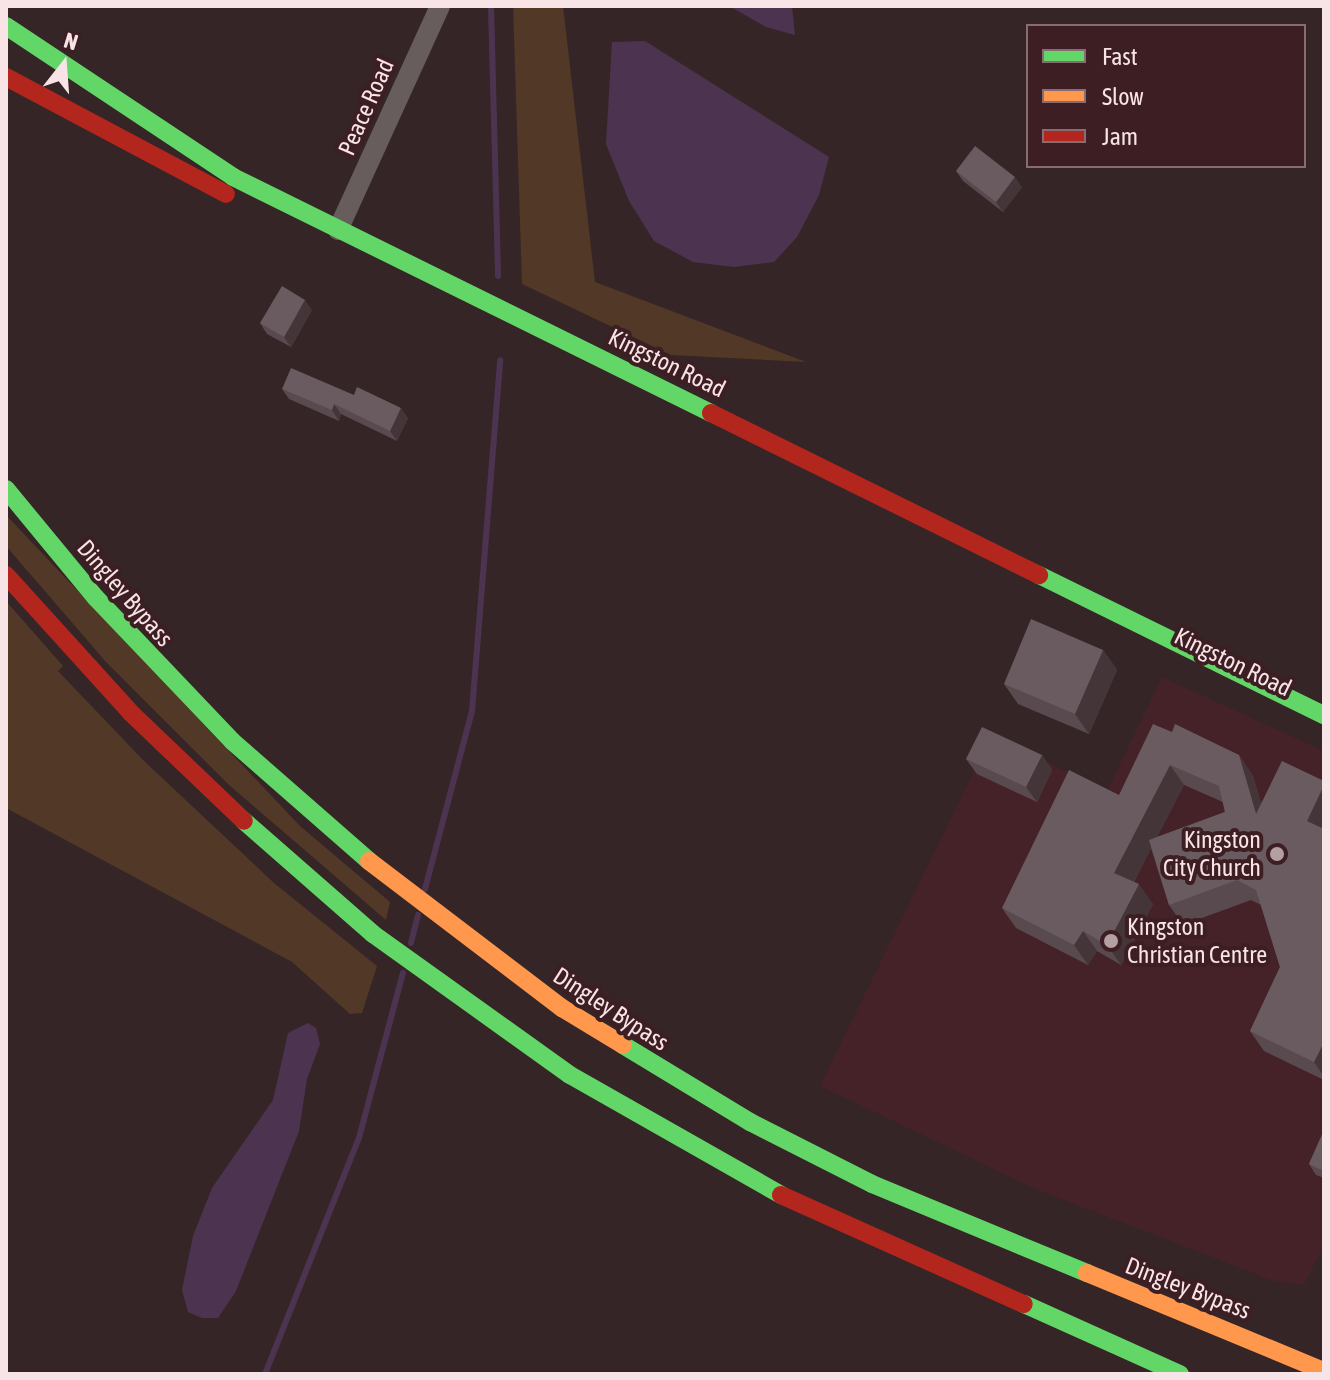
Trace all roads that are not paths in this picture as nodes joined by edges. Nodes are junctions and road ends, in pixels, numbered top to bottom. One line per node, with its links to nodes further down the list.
1 (440, 6): 6 (street, Peace Road)
2 (6, 26): 6 (main road, Kingston Road)
3 (6, 44): 5 (main road)
4 (6, 77): 5 (main road, Kingston Road)
5 (120, 142): 6 (main road, Kingston Road)
6 (335, 238): 9 (main road, Kingston Road); 10 (main road, Kingston Road)
7 (6, 489): 11 (main road, Dingley Bypass)
8 (6, 575): 14 (main road)
9 (1324, 715)
10 (1324, 732)
11 (1275, 1346): 12 (main road); 13 (main road, Dingley Bypass)
12 (1324, 1356)
13 (1324, 1371)
14 (1180, 1374)

